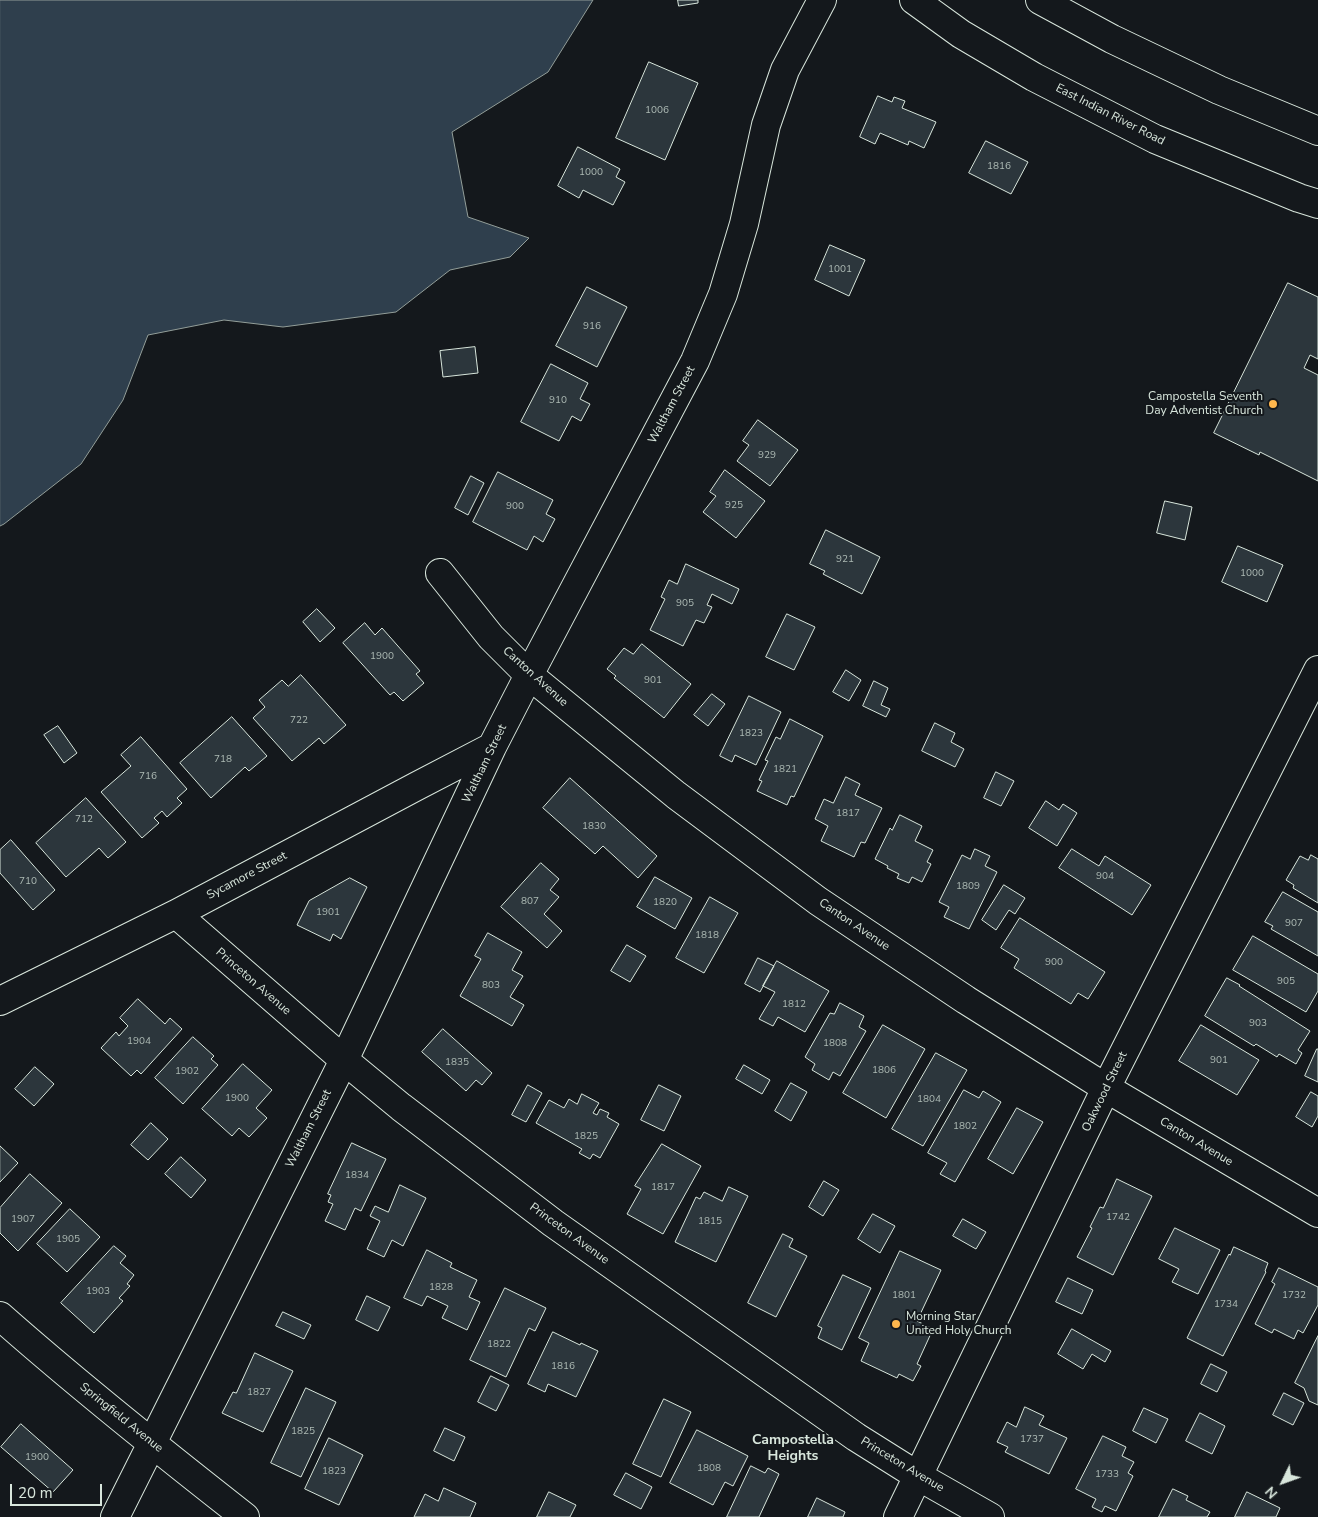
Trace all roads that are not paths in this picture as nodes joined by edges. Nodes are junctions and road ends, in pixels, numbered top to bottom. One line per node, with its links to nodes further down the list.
1 (822, 0): 8 (street, Waltham Street)
2 (914, 0): 5 (street, East Indian River Road)
3 (1040, 0): 4 (street)
4 (1318, 131)
5 (1318, 204)
6 (440, 573): 8 (street, Canton Avenue)
7 (1318, 670): 9 (street, Oakwood Street)
8 (529, 674): 10 (street, Waltham Street); 14 (street, Canton Avenue)
9 (1308, 719): 14 (street, Oakwood Street)
10 (492, 747): 11 (street, Sycamore Street); 13 (street, Waltham Street)
11 (176, 914): 12 (street, Sycamore Street); 13 (street, Princeton Avenue)
12 (0, 1001)
13 (344, 1060): 17 (street, Waltham Street); 18 (street, Princeton Avenue)
14 (1106, 1088): 15 (street, Canton Avenue); 18 (street, Oakwood Street)
15 (1318, 1213)
16 (0, 1316): 17 (street, Springfield Avenue)
17 (152, 1443): 19 (street, Waltham Street); 20 (street, Springfield Avenue)
18 (918, 1476): 21 (street, Oakwood Street); 22 (street, Princeton Avenue)
19 (115, 1517)
20 (245, 1517)
21 (898, 1517)
22 (990, 1517)

